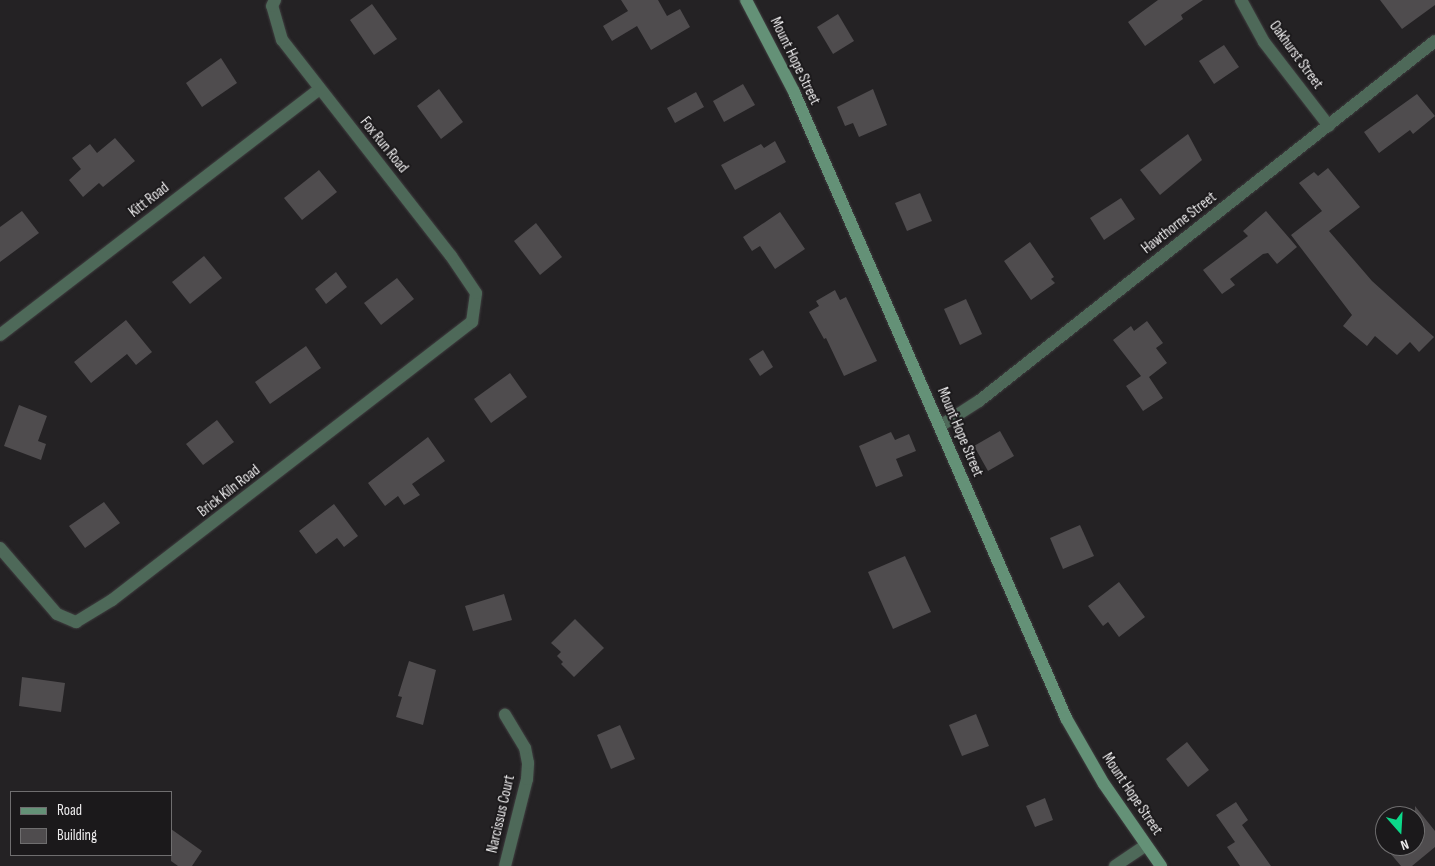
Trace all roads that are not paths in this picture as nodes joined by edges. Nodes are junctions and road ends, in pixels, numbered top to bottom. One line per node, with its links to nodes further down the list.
1 (275, 0): 5 (street, Fox Run Road)
2 (746, 0): 9 (street, Mount Hope Street)
3 (1242, 0): 6 (street, Oakhurst Street)
4 (1435, 40): 6 (street, Hawthorne Street)
5 (318, 90): 7 (street, Fox Run Road); 8 (street, Kitt Road)
6 (1329, 126): 9 (street, Hawthorne Street)
7 (474, 309): 10 (street, Brick Kiln Road)
8 (0, 335)
9 (940, 426): 12 (street, Mount Hope Street)
10 (0, 548)
11 (505, 715): 13 (street, Narcissus Court)
12 (1146, 844): 14 (street); 15 (street, Mount Hope Street)
13 (505, 866)
14 (1115, 866)
15 (1161, 866)

